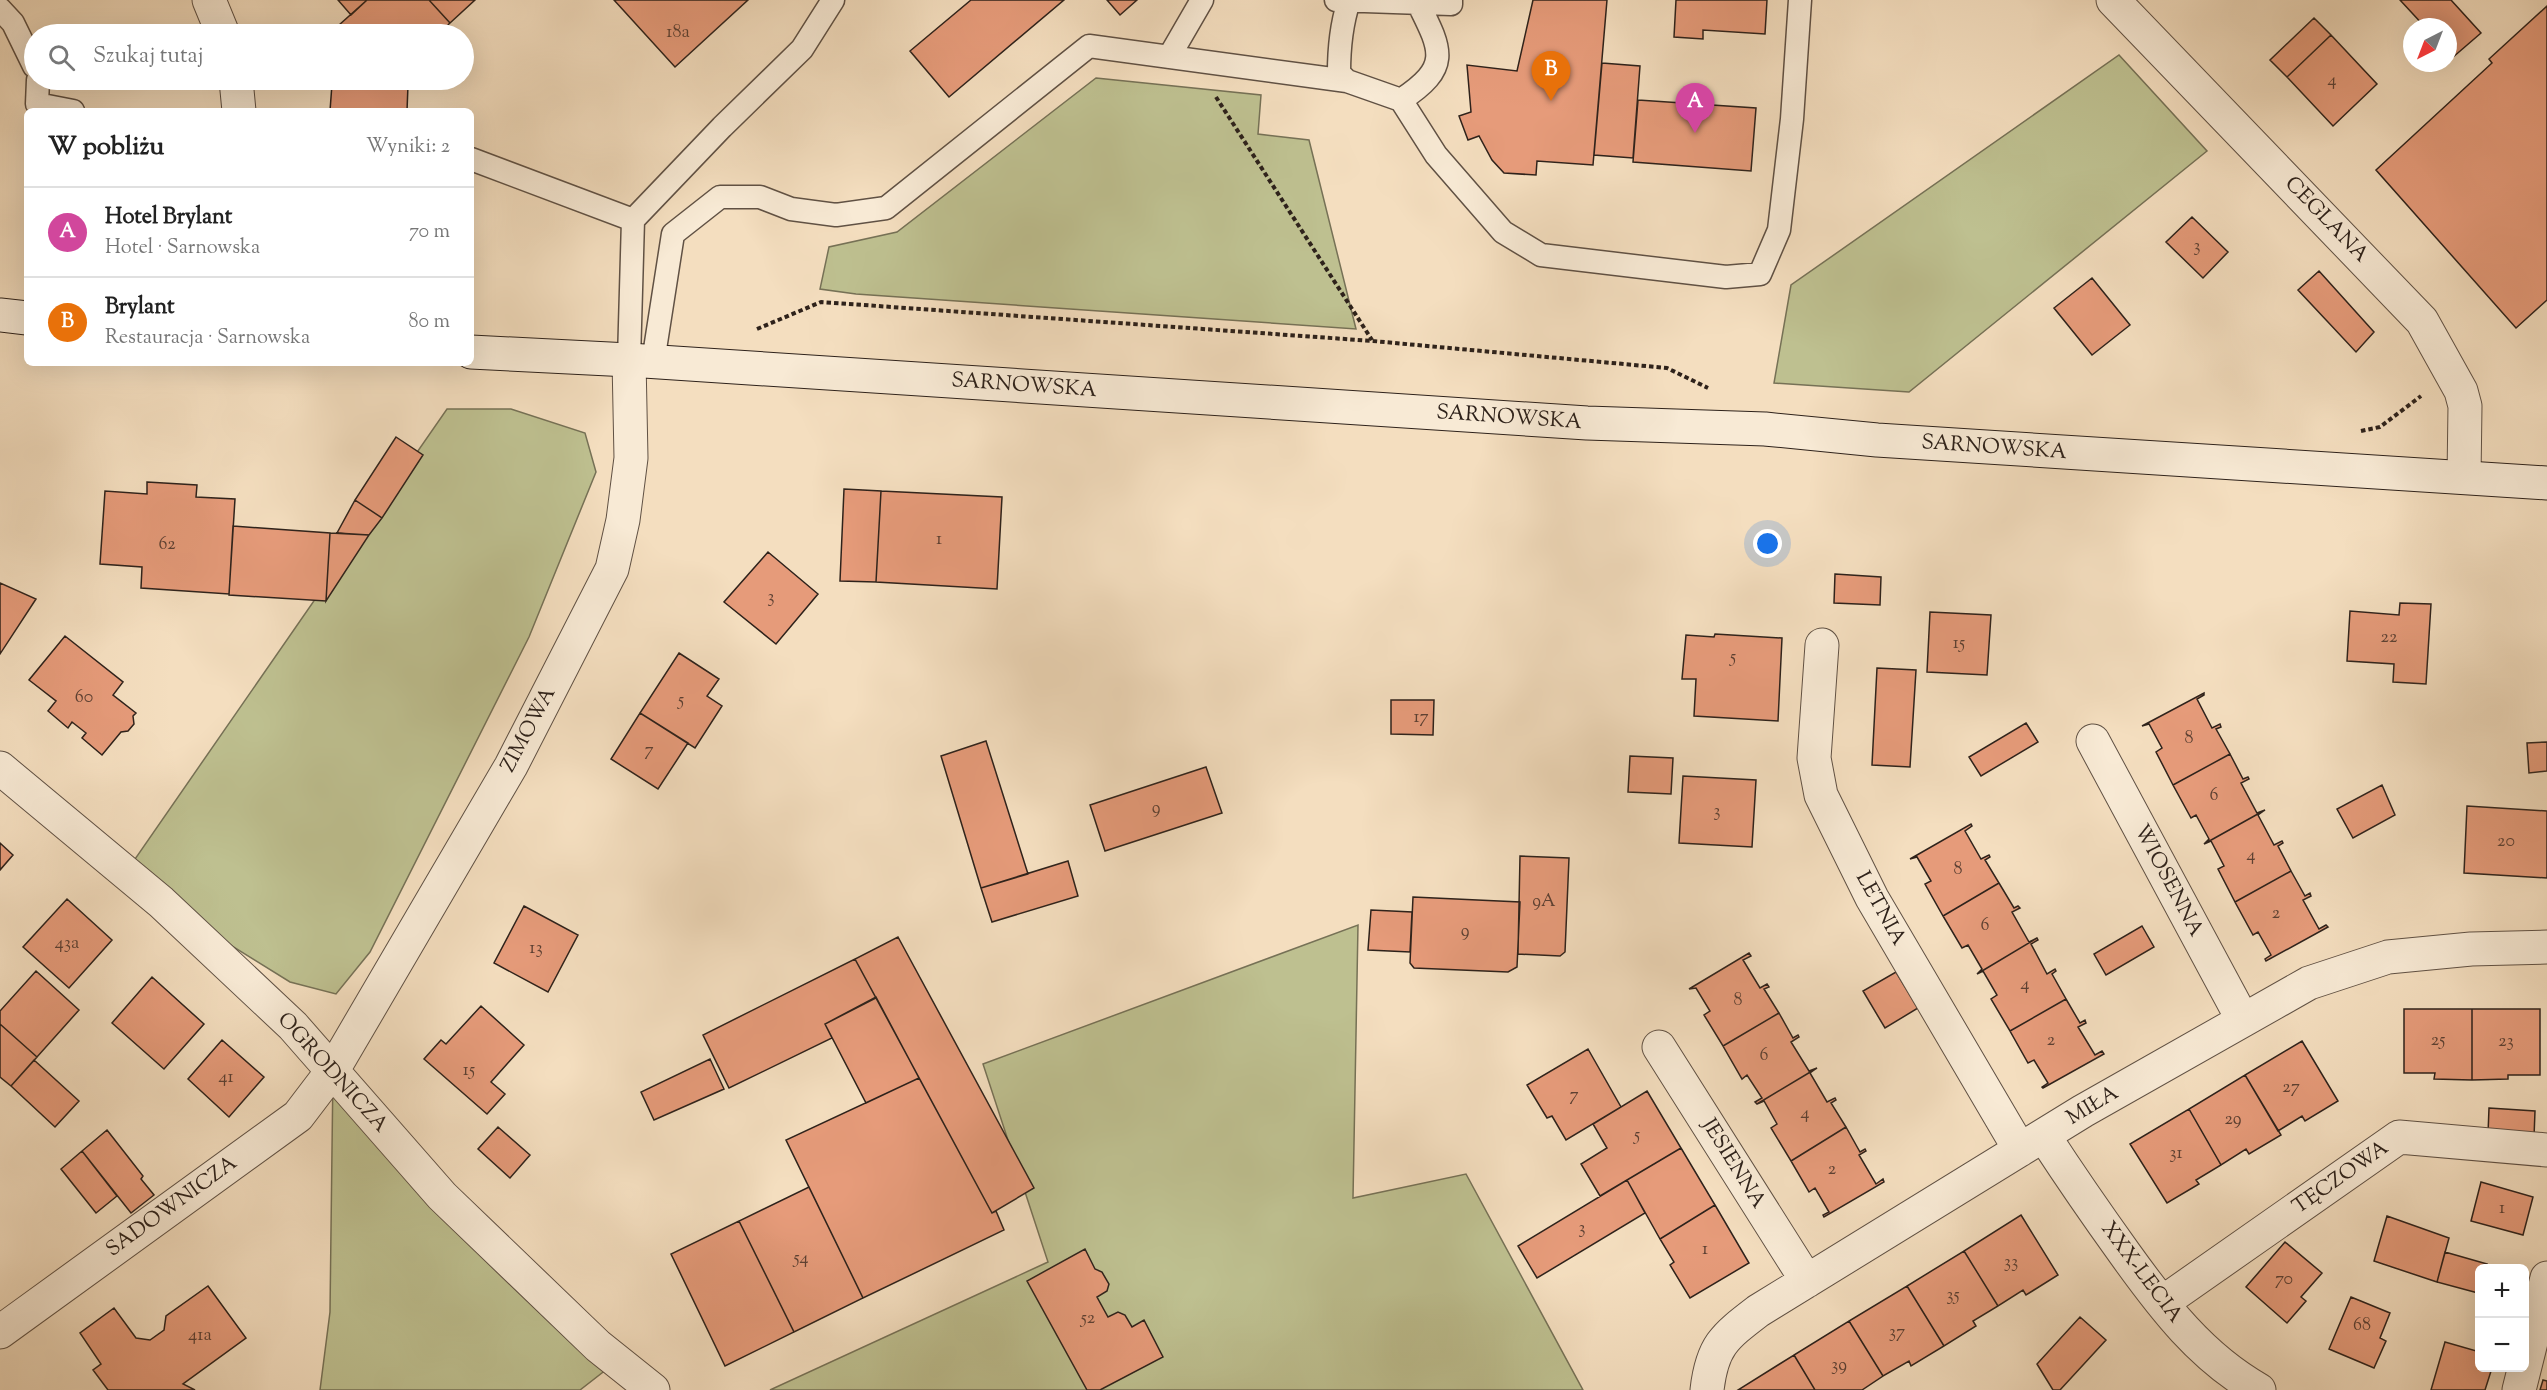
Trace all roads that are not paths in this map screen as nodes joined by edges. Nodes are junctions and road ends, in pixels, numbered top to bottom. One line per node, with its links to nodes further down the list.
1 (209, 0): 11 (street)
2 (832, 0): 21 (lane)
3 (1202, 0): 13 (lane)
4 (1336, 0): 8 (lane)
5 (1451, 0): 9 (lane)
6 (1800, 0): 17 (lane)
7 (2114, 0): 26 (street, CEGLANA)
8 (1349, 1): 9 (lane); 14 (lane)
9 (1418, 3): 17 (lane)
10 (0, 9): 12 (lane)
11 (219, 24)
12 (24, 46)
13 (1180, 58): 14 (lane); 25 (lane)
14 (1347, 81): 17 (lane)
15 (38, 90): 18 (lane)
16 (237, 90): 19 (street)
17 (1401, 100)
18 (55, 108)
19 (240, 108)
20 (474, 160): 21 (lane)
21 (633, 220): 25 (lane)
22 (0, 315): 23 (street)
23 (24, 318)
24 (474, 352): 25 (street, SARNOWSKA)
25 (641, 361): 26 (street, SARNOWSKA); 34 (street, ZIMOWA)
26 (2464, 477): 27 (street, SARNOWSKA)
27 (2547, 483)
28 (1822, 645): 35 (street, LETNIA)
29 (2093, 741): 32 (street, WIOSENNA)
30 (0, 768): 34 (street, OGRODNICZA)
31 (2547, 947): 32 (street, MIŁA)
32 (2243, 1020): 35 (street, MIŁA)
33 (1659, 1047): 38 (street, JESIENNA)
34 (333, 1070): 40 (street, SADOWNICZA); 41 (street, OGRODNICZA)
35 (2032, 1143): 38 (street, MIŁA); 39 (street, XXX-LECIA)
36 (2547, 1150): 39 (street, TĘCZOWA)
37 (2547, 1278): 44 (street)
38 (1807, 1281): 42 (street, MIŁA)
39 (2162, 1303): 43 (street, XXX-LECIA)
40 (0, 1332)
41 (653, 1390)
42 (1707, 1390)
43 (2259, 1390)
44 (2519, 1390)

